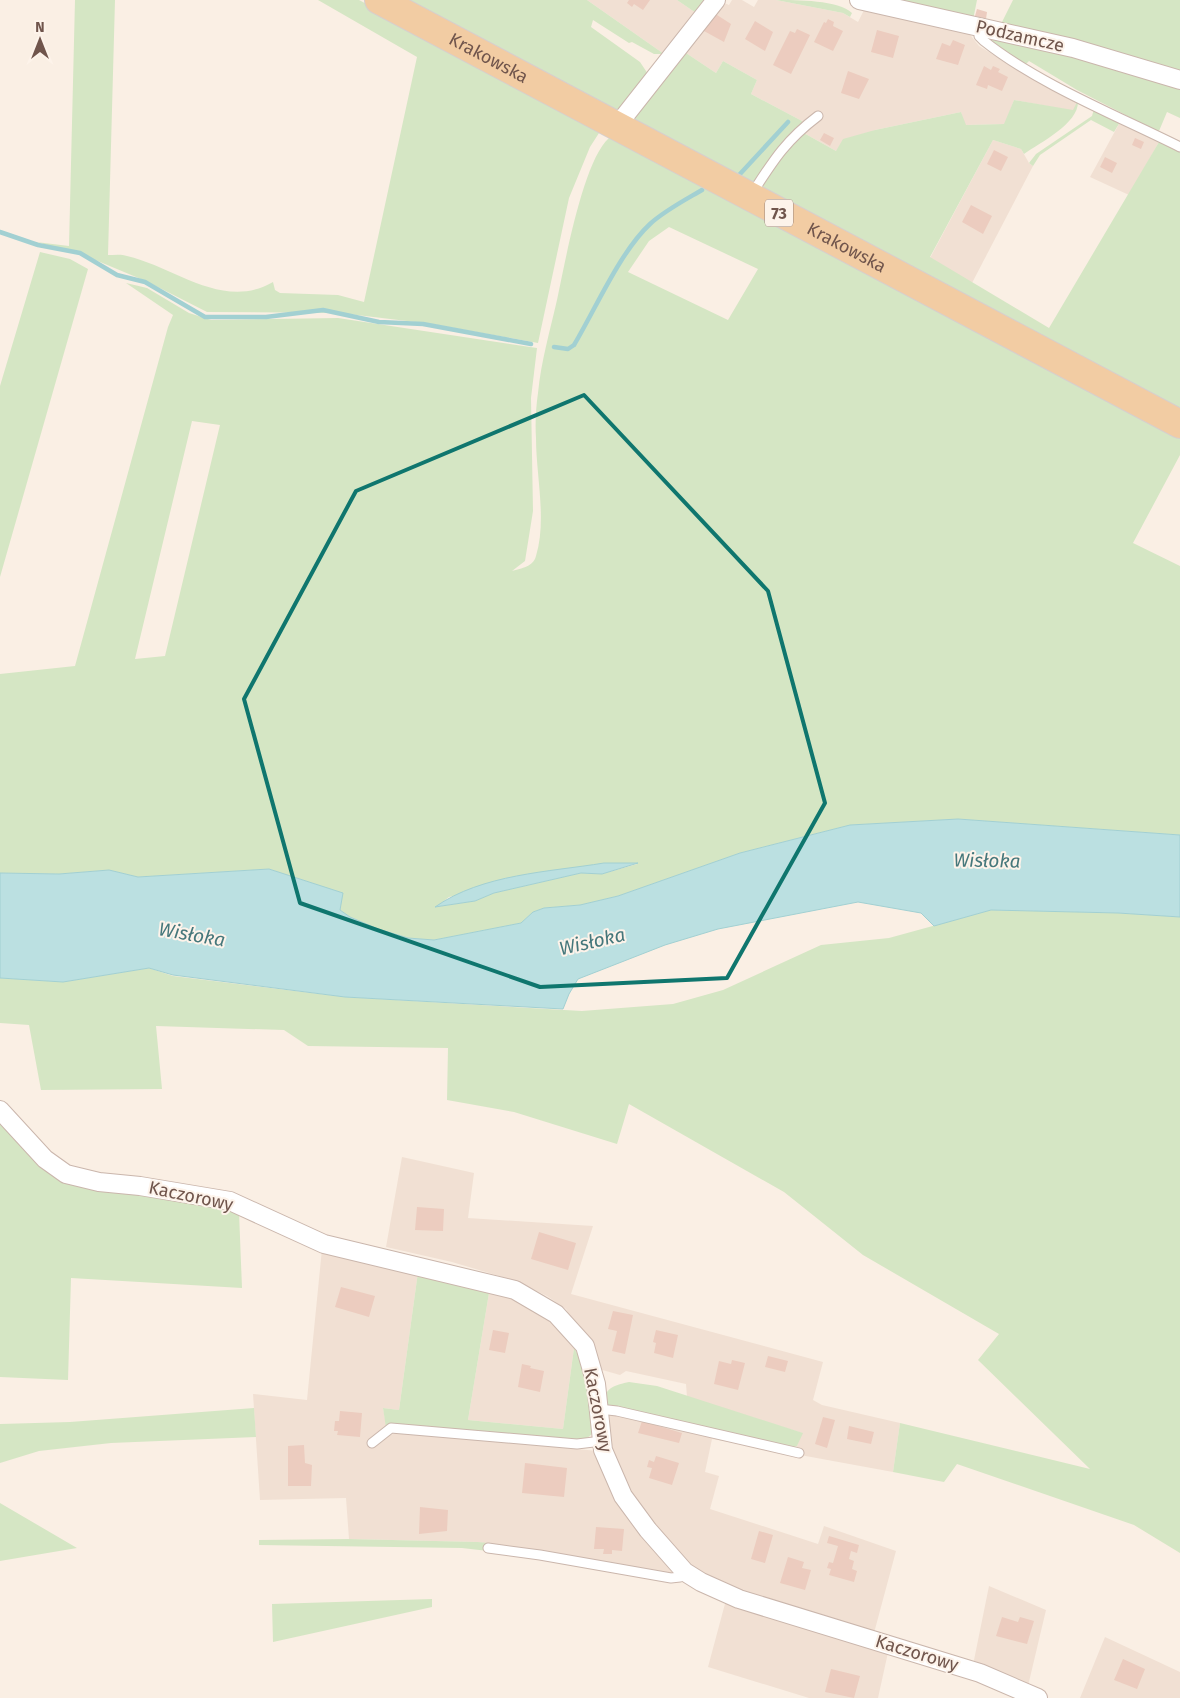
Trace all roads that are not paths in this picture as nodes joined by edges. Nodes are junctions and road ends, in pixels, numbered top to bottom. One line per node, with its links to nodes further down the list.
1 (379, 0): 7 (main road, Krakowska / 73)
2 (716, 0): 7 (street)
3 (858, 0): 4 (street, Podzamcze)
4 (980, 27): 5 (street, Podzamcze); 8 (lane)
5 (1180, 80)
6 (818, 116): 9 (lane)
7 (616, 127): 9 (main road, Krakowska / 73)
8 (1180, 147)
9 (750, 197): 10 (main road, Krakowska / 73)
10 (1180, 424)
11 (0, 1110): 12 (street, Kaczorowy)
12 (599, 1409): 13 (street, Kaczorowy); 15 (lane)
13 (602, 1441): 14 (lane); 17 (street, Kaczorowy)
14 (372, 1443)
15 (800, 1454)
16 (488, 1548): 17 (lane)
17 (685, 1572): 18 (street, Kaczorowy)
18 (1038, 1698)

